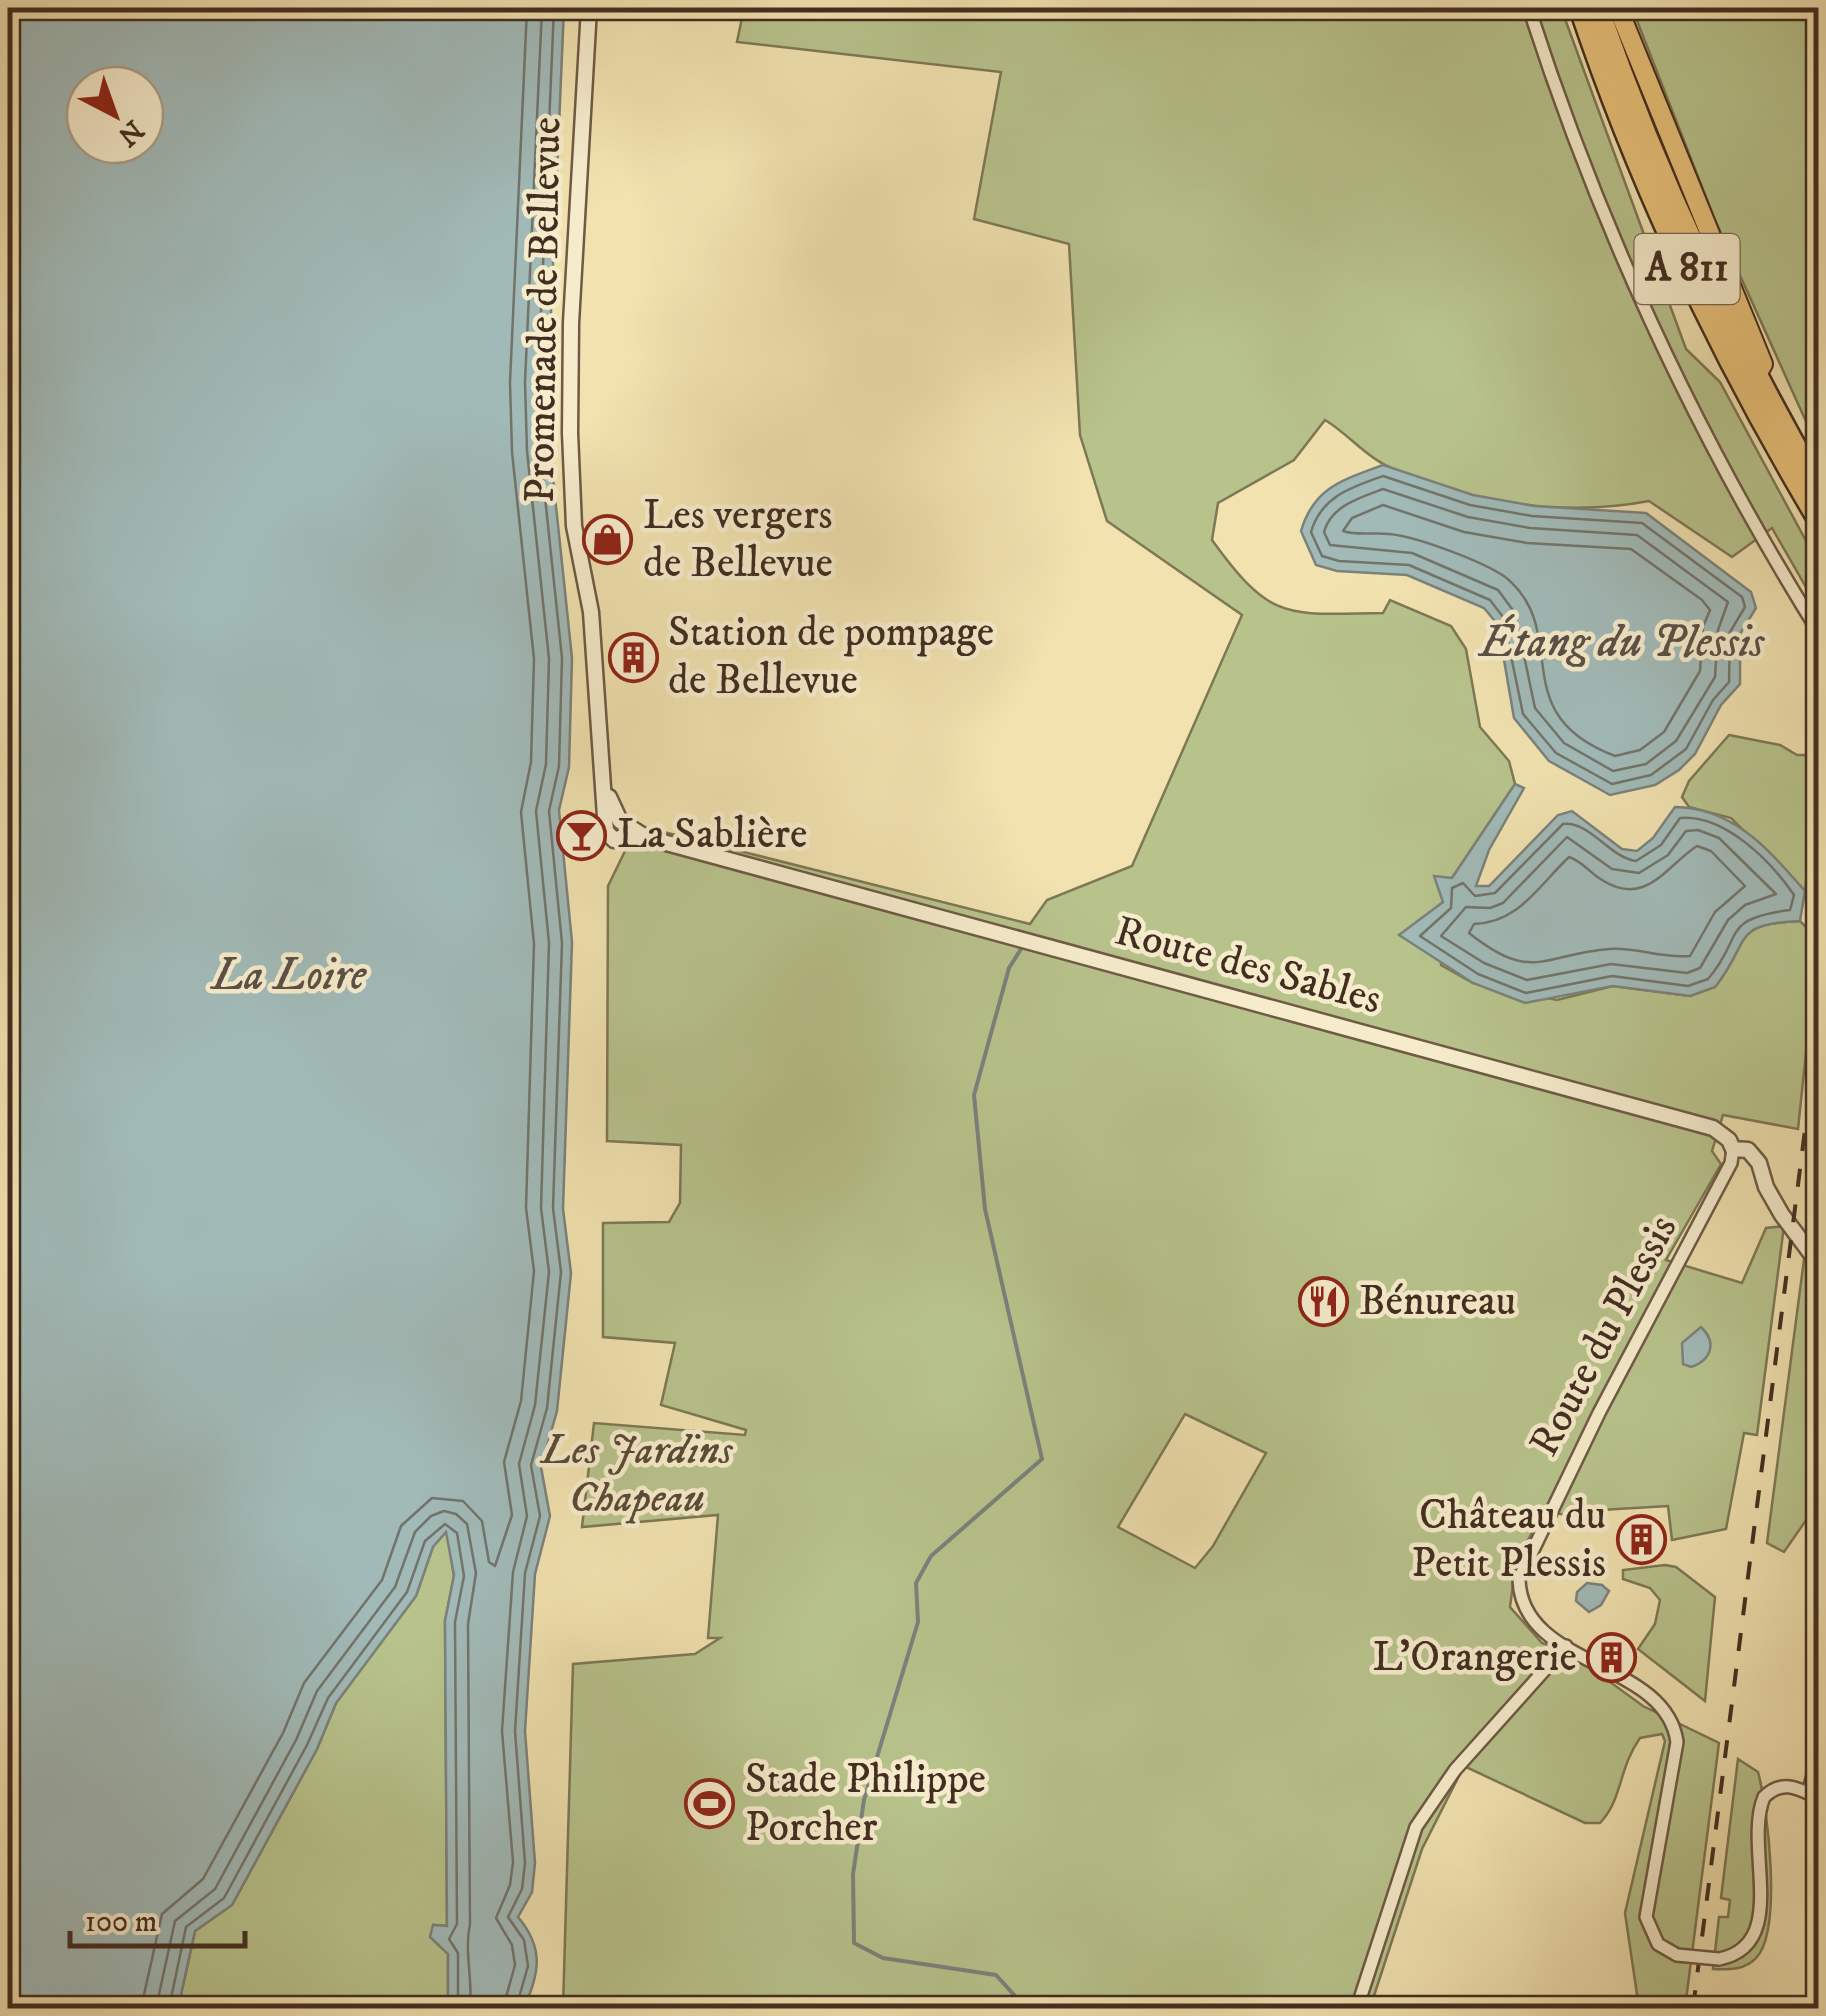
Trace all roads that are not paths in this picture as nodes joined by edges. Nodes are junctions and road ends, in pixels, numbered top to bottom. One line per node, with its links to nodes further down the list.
1 (589, 8): 10 (street, Promenade de Bellevue)
2 (1529, 8): 9 (street)
3 (1580, 8): 8 (highway, A 811)
4 (1598, 8): 6 (highway, A 811)
5 (1618, 8): 6 (highway)
6 (1757, 374): 7 (highway, A 811)
7 (1818, 486)
8 (1818, 519)
9 (1818, 631)
10 (619, 827): 11 (street, Route des Sables)
11 (1733, 1149): 12 (street, Route des Sables); 13 (street, Route du Plessis)
12 (1818, 1262)
13 (1566, 1646): 15 (street, Route du Plessis, bridge); 16 (street)
14 (1818, 1758): 15 (street)
15 (1813, 1796)
16 (1358, 2008)

